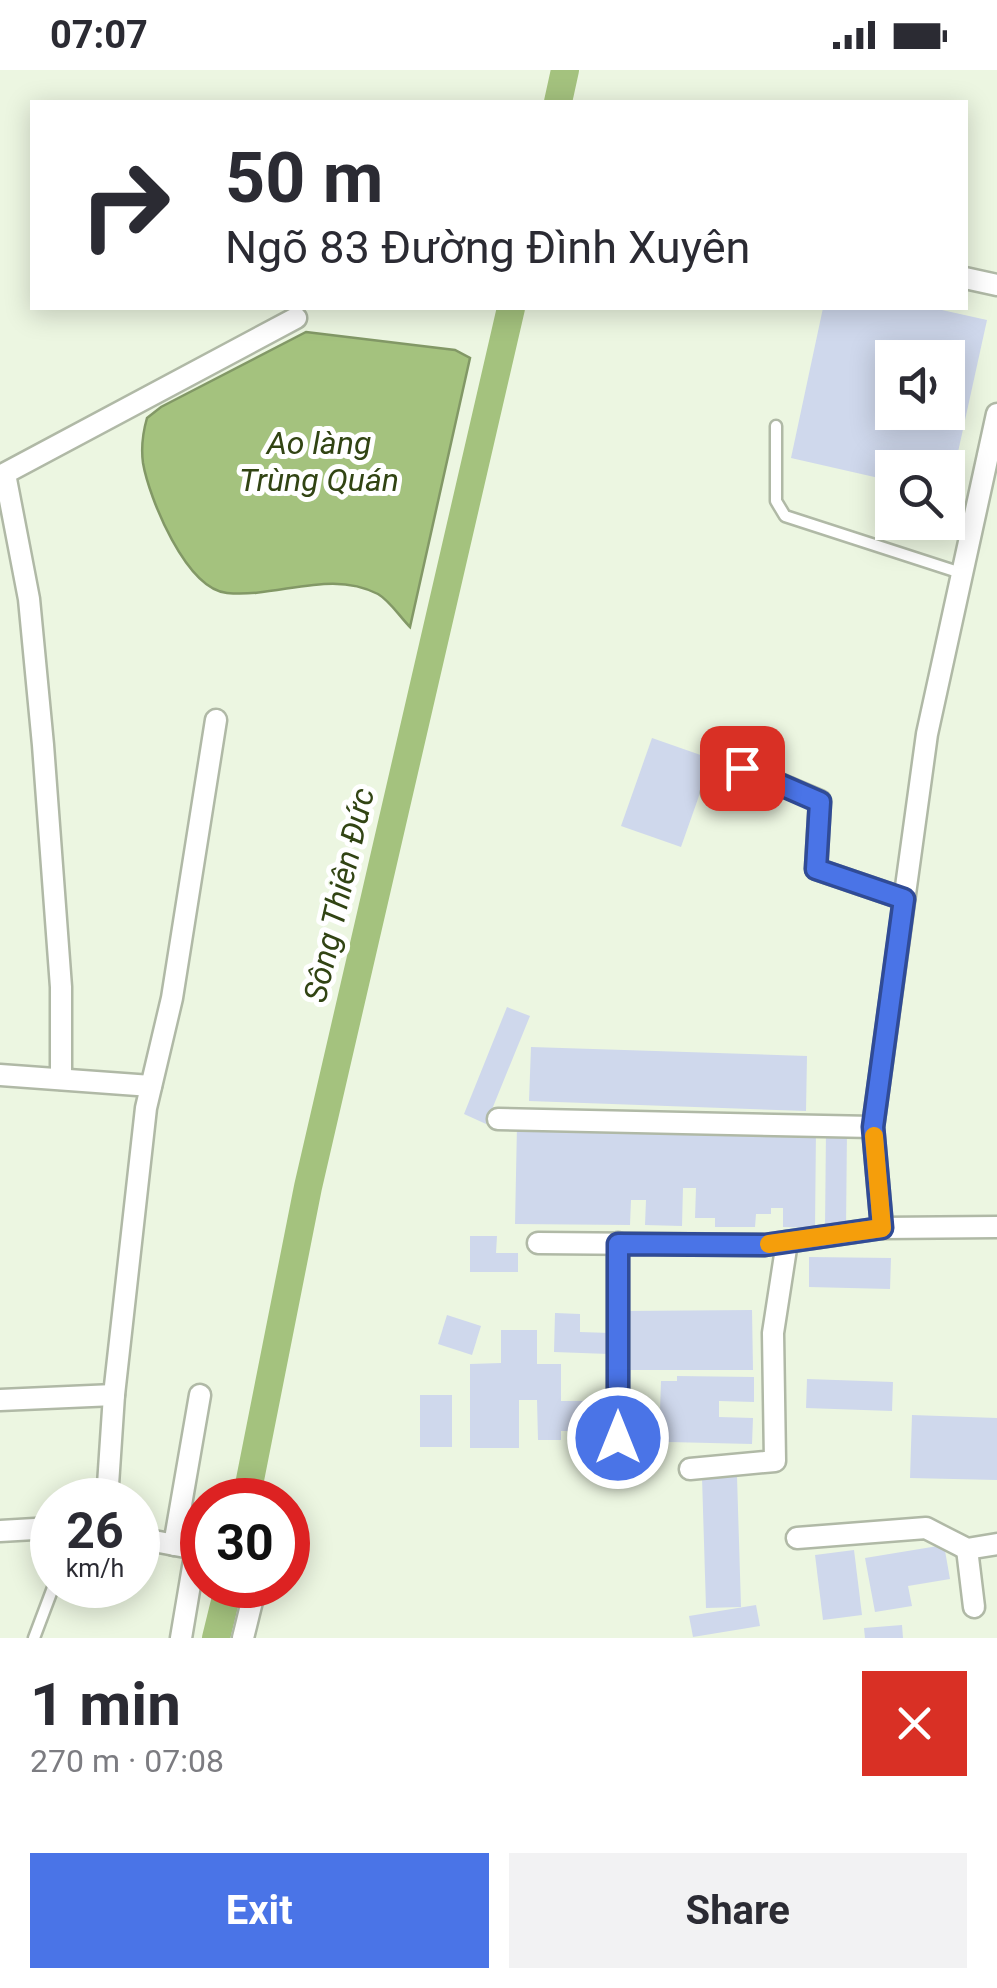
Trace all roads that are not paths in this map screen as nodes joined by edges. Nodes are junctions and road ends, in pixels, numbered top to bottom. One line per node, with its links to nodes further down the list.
1 (968, 279): 2 (street)
2 (997, 284)
3 (296, 318): 6 (street)
4 (997, 414): 7 (street)
5 (776, 426): 7 (lane)
6 (2, 475): 12 (street)
7 (962, 574): 10 (street)
8 (216, 720): 13 (street)
9 (712, 793): 10 (street)
10 (904, 899): 15 (street)
11 (0, 1075): 12 (street)
12 (61, 1079): 13 (street)
13 (151, 1086): 21 (street)
14 (498, 1119): 15 (street)
15 (873, 1127): 17 (street)
16 (997, 1227): 17 (street)
17 (882, 1228): 18 (street)
18 (788, 1242): 20 (street); 25 (street)
19 (538, 1243): 20 (street)
20 (618, 1244): 24 (street)
21 (114, 1395): 23 (street); 26 (street)
22 (200, 1396): 32 (street)
23 (0, 1400)
24 (618, 1438)
25 (690, 1468)
26 (108, 1478)
27 (30, 1529): 28 (street)
28 (0, 1531)
29 (797, 1538): 33 (street)
30 (160, 1542): 32 (street)
31 (997, 1544): 33 (street)
32 (174, 1545): 34 (street)
33 (967, 1549): 35 (street)
34 (180, 1550)
35 (974, 1606)
36 (45, 1608): 39 (lane)
37 (188, 1608): 40 (street)
38 (250, 1608): 41 (street)
39 (34, 1638)
40 (181, 1638)
41 (243, 1638)

